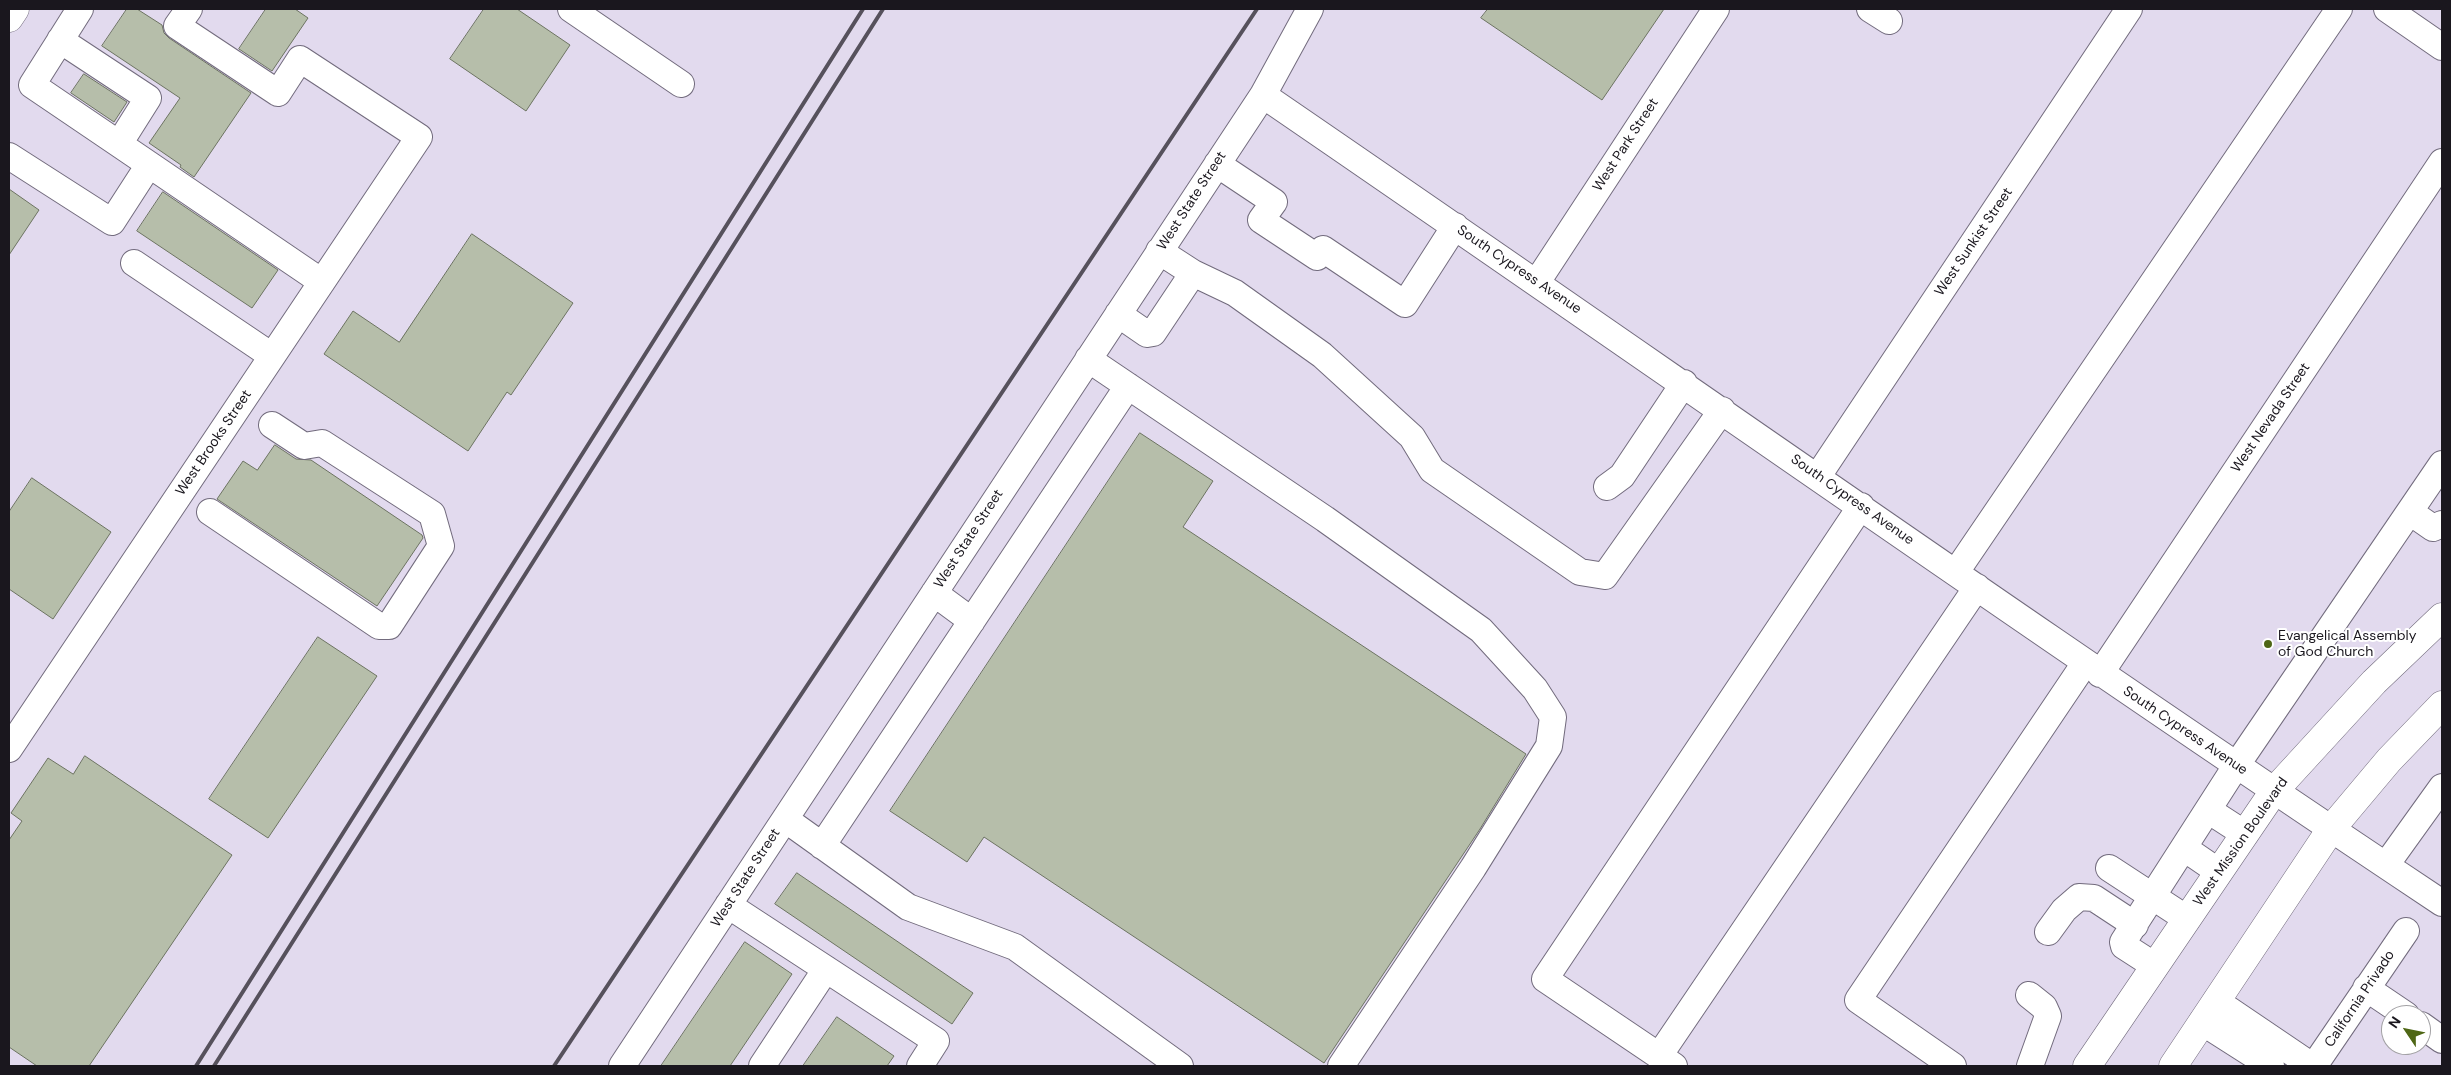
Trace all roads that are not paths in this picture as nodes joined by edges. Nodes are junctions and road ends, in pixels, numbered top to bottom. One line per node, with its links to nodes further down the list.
1 (15, 9): 10 (main road)
2 (80, 9): 11 (street)
3 (189, 9): 24 (street, West Brooks Street)
4 (572, 9): 13 (street)
5 (1310, 9): 14 (street, West State Street)
6 (1716, 9): 25 (street, West Park Street)
7 (2129, 9): 34 (street, West Sunkist Street)
8 (2339, 9): 40 (street)
9 (2386, 9): 12 (street)
10 (9, 18)
11 (60, 40): 15 (street); 15 (street)
12 (2442, 47)
13 (681, 84)
14 (1263, 95): 18 (street, West State Street); 20 (street, South Cypress Avenue)
15 (119, 144): 24 (street)
16 (9, 156): 19 (street)
17 (2442, 162): 45 (street, West Nevada Street)
18 (1217, 164): 20 (street); 21 (street, West State Street)
19 (143, 174)
20 (1456, 226): 25 (street, South Cypress Avenue)
21 (1160, 251): 23 (street); 26 (street, West State Street)
22 (134, 263): 27 (street)
23 (1193, 273): 26 (street); 31 (street)
24 (322, 282): 27 (street, West Brooks Street)
25 (1537, 282): 29 (street, South Cypress Avenue)
26 (1118, 314): 28 (street, West State Street)
27 (272, 356): 47 (street, West Brooks Street)
28 (1088, 359): 30 (street); 42 (street, West State Street)
29 (1684, 383): 31 (street, South Cypress Avenue); 35 (street)
30 (1128, 386): 44 (street); 80 (street)
31 (1722, 410): 34 (street, South Cypress Avenue)
32 (272, 425): 37 (street)
33 (2442, 464): 38 (street)
34 (1818, 476): 36 (street, South Cypress Avenue)
35 (1607, 487)
36 (1861, 506): 40 (street, South Cypress Avenue); 75 (street)
37 (210, 512)
38 (2410, 512): 39 (street); 48 (street)
39 (2442, 524)
40 (1956, 572): 41 (street, South Cypress Avenue)
41 (1977, 587): 45 (street, South Cypress Avenue); 75 (street)
42 (934, 593): 44 (street); 52 (street, West State Street)
43 (2442, 617): 50 (main road, West Mission Boulevard)
44 (972, 621): 55 (street)
45 (2093, 668): 48 (street, South Cypress Avenue); 81 (street, West Nevada Street)
46 (2442, 705): 53 (main road)
47 (9, 749)
48 (2236, 766): 50 (street, South Cypress Avenue); 51 (street)
49 (2442, 787): 57 (street)
50 (2274, 791): 53 (street, South Cypress Avenue); 54 (main road, West Mission Boulevard)
51 (2208, 810): 54 (street); 56 (street)
52 (785, 819): 55 (street); 62 (street, West State Street)
53 (2331, 829): 57 (street, South Cypress Avenue); 72 (main road)
54 (2245, 834): 59 (main road, West Mission Boulevard)
55 (822, 846): 79 (street)
56 (2184, 848): 59 (street); 60 (street)
57 (2386, 866): 61 (street, South Cypress Avenue)
58 (2109, 868): 60 (street)
59 (2219, 872): 63 (main road, West Mission Boulevard)
60 (2152, 897): 63 (street); 64 (street)
61 (2442, 903)
62 (728, 905): 68 (street); 76 (street, West State Street)
63 (2187, 919): 67 (main road, West Mission Boulevard)
64 (2135, 925): 66 (street); 67 (street)
65 (2406, 931): 69 (street, California Privado)
66 (2048, 932)
67 (2155, 966): 83 (main road, West Mission Boulevard)
68 (826, 970): 77 (street); 78 (street)
69 (2366, 988): 71 (street); 86 (street, California Privado)
70 (2029, 995): 82 (street)
71 (2391, 1005)
72 (2209, 1012): 84 (main road); 85 (street); 86 (street)
73 (2431, 1032): 74 (street)
74 (2442, 1040)
75 (1666, 1061)
76 (622, 1066)
77 (762, 1066)
78 (920, 1066)
79 (1180, 1066)
80 (1341, 1066)
81 (1953, 1066)
82 (2030, 1066)
83 (2087, 1066)
84 (2173, 1066)
85 (2270, 1066)
86 (2313, 1066)

